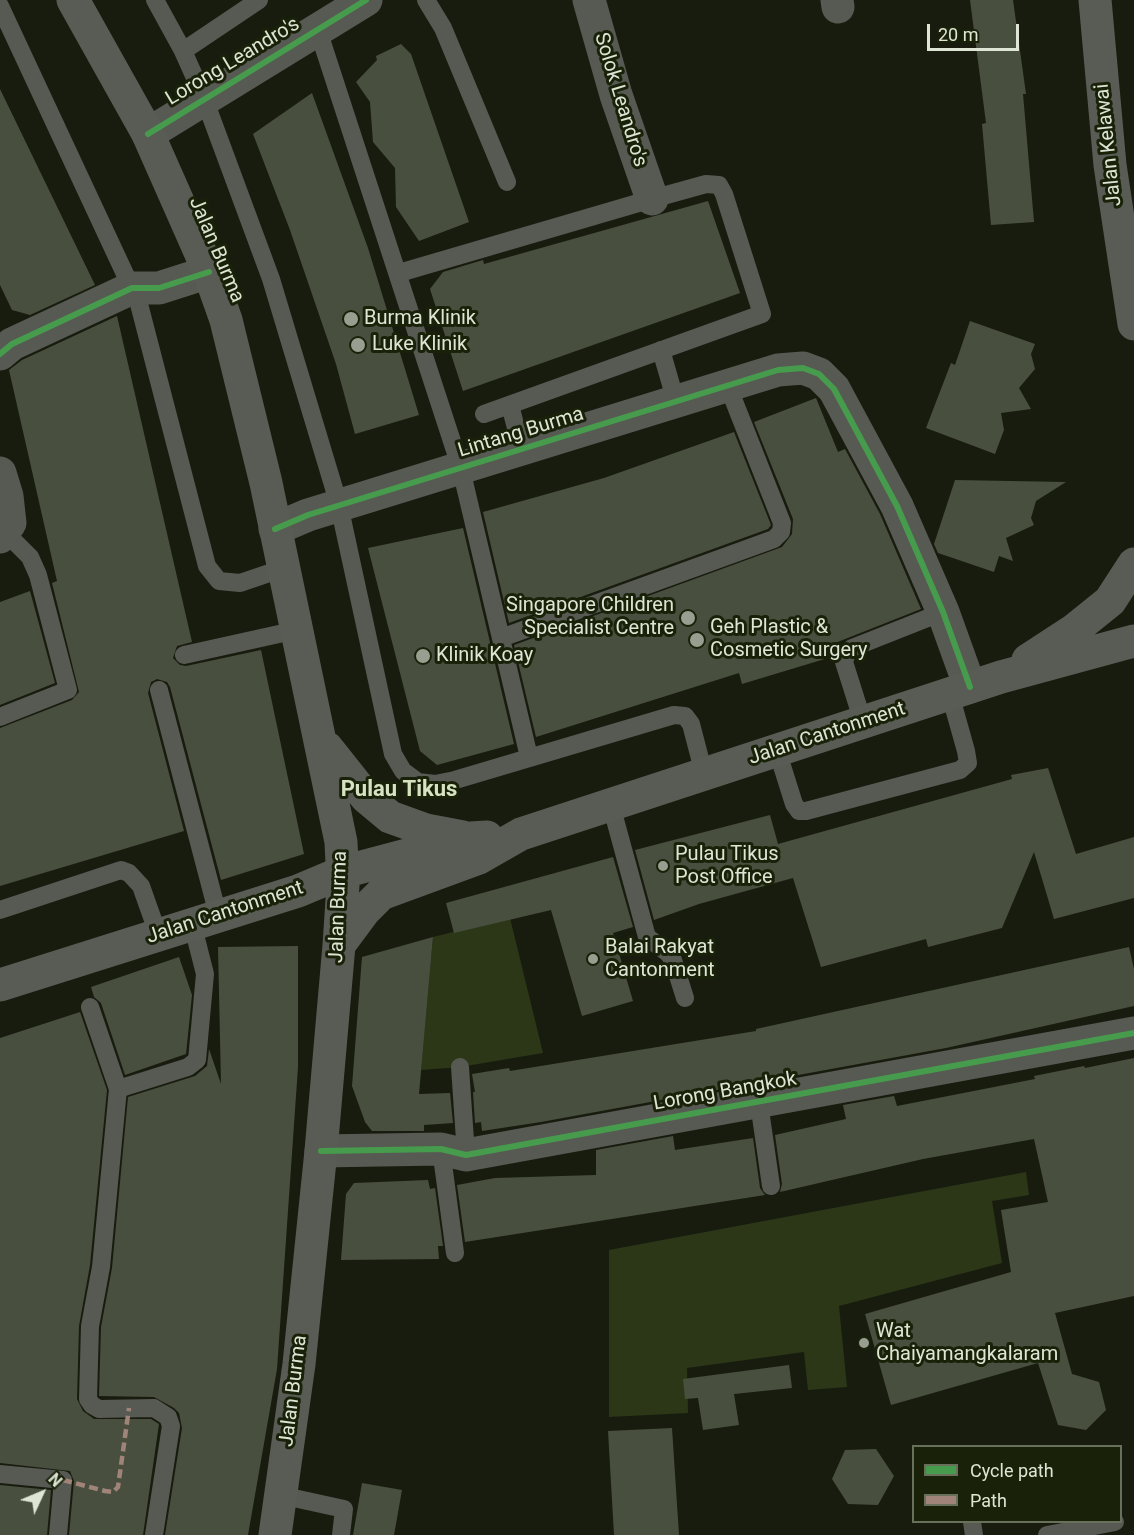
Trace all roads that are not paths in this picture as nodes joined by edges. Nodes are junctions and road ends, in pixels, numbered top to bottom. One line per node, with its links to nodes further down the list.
1 (73, 0): 12 (main road, Jalan Burma)
2 (154, 0): 10 (lane)
3 (259, 0): 10 (lane)
4 (426, 0): 13 (lane)
5 (589, 0): 14 (street, Solok Leandro's)
6 (1095, 0): 18 (main road, Jalan Kelawai)
7 (360, 2): 9 (street, Lorong Leandro's)
8 (0, 6): 17 (lane)
9 (318, 30): 11 (street, Lorong Leandro's); 16 (lane)
10 (183, 51): 11 (lane)
11 (204, 99): 12 (street, Lorong Leandro's); 28 (lane)
12 (148, 134): 15 (main road, Jalan Burma)
13 (507, 182)
14 (652, 199): 16 (lane); 19 (lane)
15 (209, 272): 17 (street); 29 (main road, Jalan Burma)
16 (399, 273): 26 (lane)
17 (132, 288): 20 (street); 32 (lane)
18 (1134, 324)
19 (661, 350): 22 (lane); 23 (lane)
20 (0, 354)
21 (729, 386): 22 (street, Lintang Burma); 33 (street, Lintang Burma); 35 (lane)
22 (676, 402): 25 (street, Lintang Burma)
23 (510, 405): 24 (lane); 25 (lane)
24 (484, 414)
25 (522, 451): 26 (street, Lintang Burma)
26 (461, 469): 28 (street, Lintang Burma); 35 (lane)
27 (0, 473): 30 (street)
28 (339, 506): 29 (street, Lintang Burma); 45 (lane)
29 (275, 529): 32 (main road, Jalan Burma)
30 (2, 534): 41 (lane)
31 (1134, 564): 38 (main road)
32 (284, 568): 34 (main road, Jalan Burma)
33 (943, 612): 40 (street, Lintang Burma); 42 (lane)
34 (297, 630): 37 (lane); 43 (main road, Jalan Burma)
35 (501, 638): 45 (lane)
36 (1134, 641): 38 (main road, Jalan Cantonment)
37 (184, 655)
38 (1001, 677): 40 (main road, Jalan Cantonment)
39 (159, 690): 52 (lane)
40 (960, 691): 42 (main road, Jalan Cantonment); 44 (lane)
41 (0, 717)
42 (863, 722): 44 (main road, Jalan Cantonment)
43 (322, 742): 49 (main road); 50 (main road, Jalan Burma)
44 (777, 750): 46 (main road, Jalan Cantonment)
45 (529, 757): 46 (lane)
46 (704, 774): 47 (main road, Jalan Cantonment)
47 (610, 805): 48 (main road, Jalan Cantonment); 56 (lane)
48 (521, 834): 49 (main road, Jalan Cantonment); 54 (main road, Jalan Cantonment)
49 (471, 838): 50 (main road, Jalan Cantonment)
50 (343, 872): 52 (main road, Jalan Cantonment); 54 (main road, Jalan Burma)
51 (0, 910): 53 (lane)
52 (205, 919): 53 (main road, Jalan Cantonment); 60 (lane)
53 (158, 934): 55 (main road, Jalan Cantonment)
54 (339, 945): 62 (main road, Jalan Burma)
55 (0, 985)
56 (685, 998)
57 (90, 1007): 60 (lane)
58 (1134, 1033): 61 (street, Lorong Bangkok)
59 (460, 1067): 63 (lane)
60 (118, 1089): 70 (lane)
61 (759, 1103): 63 (street, Lorong Bangkok); 64 (lane)
62 (321, 1151): 63 (street, Lorong Bangkok); 67 (main road, Jalan Burma)
63 (454, 1152): 65 (lane)
64 (771, 1186)
65 (455, 1253)
66 (0, 1474): 69 (lane)
67 (280, 1495): 71 (main road, Jalan Burma); 72 (lane)
68 (1110, 1523): 73 (lane)
69 (58, 1535)
70 (154, 1535)
71 (274, 1535)
72 (341, 1535)
73 (1047, 1535)

